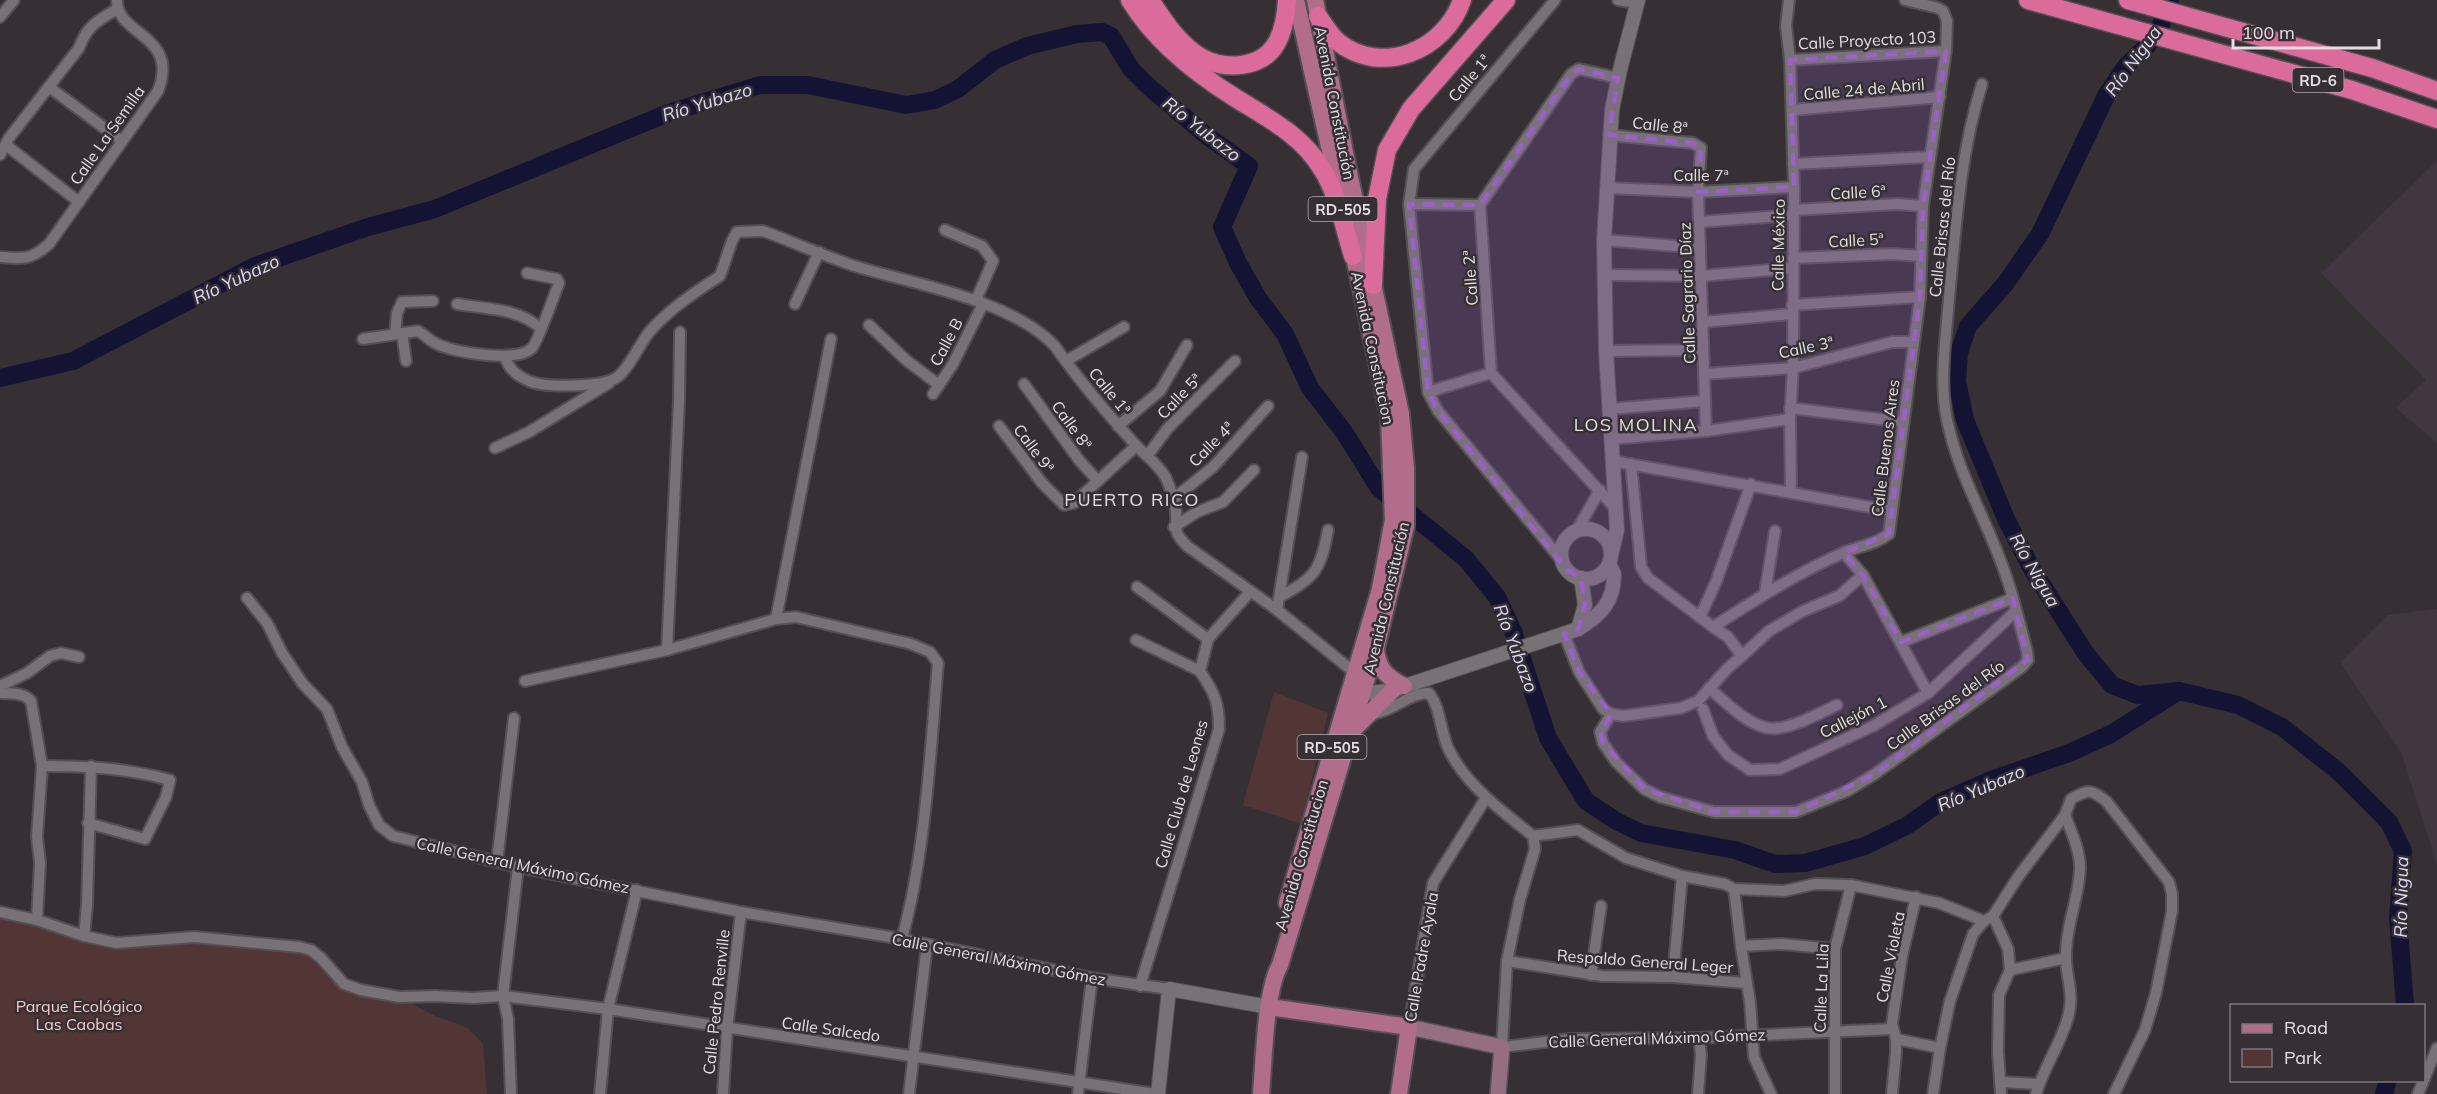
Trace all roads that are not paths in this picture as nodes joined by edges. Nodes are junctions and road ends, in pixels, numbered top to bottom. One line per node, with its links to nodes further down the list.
1 (14, 0): 17 (street)
2 (1130, 0): 47 (highway)
3 (1150, 0): 4 (highway)
4 (1287, 0)
5 (1296, 0): 47 (main road, Avenida Constitucion / RD-505)
6 (1462, 0): 16 (highway)
7 (1506, 0): 54 (highway)
8 (1555, 0): 38 (street, Calle 1ª)
9 (1618, 0): 14 (street)
10 (1789, 0): 19 (street, Calle México)
11 (1905, 0): 18 (street, Calle Buenos Aires)
12 (2028, 0): 26 (highway, RD-6)
13 (2128, 0): 23 (highway, RD-6)
14 (1637, 2): 20 (street)
15 (117, 5): 22 (street); 28 (street, Calle La Semilla)
16 (1317, 8): 54 (main road, Avenida Constitución / RD-505)
17 (0, 17)
18 (1946, 51): 19 (street, Calle Proyecto 103); 24 (street, Calle Buenos Aires)
19 (1790, 60): 25 (street, Calle México)
20 (1618, 78): 27 (street); 39 (street)
21 (1982, 84): 122 (street, Calle Brisas del Río)
22 (49, 87): 28 (street); 29 (street)
23 (2437, 91)
24 (1940, 98): 25 (street, Calle 24 de Abril); 32 (street, Calle Buenos Aires)
25 (1792, 110): 33 (street, Calle México)
26 (2437, 119)
27 (1609, 135): 30 (street, Calle 8ª); 35 (street)
28 (122, 141): 37 (street, Calle La Semilla)
29 (6, 145): 31 (street); 37 (street)
30 (1701, 154): 36 (street, Calle Sagrario Díaz)
31 (0, 155)
32 (1929, 157): 33 (street); 40 (street, Calle Buenos Aires)
33 (1793, 164): 34 (street, Calle México)
34 (1794, 187): 36 (street, Calle 7ª); 41 (street, Calle México)
35 (1608, 188): 36 (street, Calle 7ª); 44 (street)
36 (1698, 192): 42 (street, Calle Sagrario Díaz)
37 (79, 202): 49 (street, Calle La Semilla)
38 (1409, 204): 39 (street); 82 (street, Calle 1ª)
39 (1480, 205): 78 (street, Calle 2ª)
40 (1923, 207): 41 (street, Calle 6ª); 48 (street, Calle Buenos Aires)
41 (1794, 213): 42 (street, Calle 6ª); 50 (street, Calle México)
42 (1699, 222): 45 (street, Calle Sagrario Díaz)
43 (945, 230): 57 (street, Calle B)
44 (1604, 240): 45 (street); 52 (street)
45 (1700, 248): 53 (street, Calle Sagrario Díaz)
46 (819, 252): 57 (street, Calle 1ª); 59 (street); 80 (street, Calle 1ª)
47 (1353, 256): 87 (main road, Avenida Constitucion / RD-505)
48 (1921, 256): 50 (street, Calle 5ª); 55 (street, Calle Buenos Aires)
49 (0, 257)
50 (1793, 263): 53 (street, Calle 5ª); 60 (street, Calle México)
51 (527, 273): 64 (street)
52 (1604, 275): 53 (street, Calle 5ª); 72 (street)
53 (1701, 276): 61 (street, Calle Sagrario Díaz)
54 (1373, 285): 87 (main road, Avenida Constitución / RD-505)
55 (1920, 297): 60 (street); 69 (street, Calle Buenos Aires)
56 (433, 301): 66 (street)
57 (980, 302): 62 (street, Calle B); 75 (street, Calle 1ª)
58 (457, 304): 64 (street)
59 (795, 304)
60 (1792, 310): 61 (street); 77 (street, Calle México)
61 (1702, 322): 71 (street, Calle Sagrario Díaz)
62 (869, 325)
63 (1124, 327): 75 (street)
64 (540, 328): 73 (street)
65 (680, 332): 134 (street)
66 (398, 333): 67 (street); 73 (street); 74 (street)
67 (363, 339)
68 (831, 339): 126 (street)
69 (1913, 342): 77 (street, Calle 3ª); 88 (street, Calle Buenos Aires)
70 (1187, 345): 90 (street)
71 (1703, 350): 72 (street); 79 (street, Calle Sagrario Díaz)
72 (1606, 351): 85 (street)
73 (505, 356): 80 (street)
74 (406, 361)
75 (1066, 361): 90 (street, Calle 1ª)
76 (1235, 361): 95 (street, Calle 5ª)
77 (1793, 368): 79 (street, Calle 3ª); 86 (street, Calle México)
78 (1491, 373): 82 (street); 102 (street)
79 (1704, 374): 83 (street, Calle Sagrario Díaz)
80 (616, 378): 94 (street)
81 (1024, 384): 100 (street, Calle 8ª)
82 (1428, 392): 114 (street, Calle 1ª)
83 (1705, 401): 85 (street); 91 (street, Calle Sagrario Díaz)
84 (1268, 406): 104 (street, Calle 4ª)
85 (1610, 409): 92 (street)
86 (1790, 414): 88 (street); 91 (street); 103 (street, Calle México)
87 (1395, 416): 107 (main road, Avenida Constitucion / RD-505)
88 (1904, 422): 106 (street, Calle Buenos Aires)
89 (999, 426): 100 (street, Calle 9ª)
90 (1118, 426): 93 (street, Calle 1ª)
91 (1706, 431): 92 (street)
92 (1611, 439): 97 (street)
93 (1136, 446): 95 (street, Calle 1ª); 100 (street)
94 (495, 448)
95 (1148, 455): 104 (street, Calle 1ª)
96 (1302, 457): 120 (street)
97 (1612, 460): 98 (street); 105 (street)
98 (1631, 464): 101 (street); 125 (street)
99 (1254, 470): 108 (street)
100 (1098, 481)
101 (1751, 484): 103 (street); 125 (street)
102 (1599, 490): 105 (street); 110 (street)
103 (1791, 492): 106 (street)
104 (1172, 500): 108 (street, Calle 1ª)
105 (1616, 509): 113 (street)
106 (1892, 511): 112 (street, Calle Buenos Aires)
107 (1400, 523): 133 (main road, Avenida Constitución / RD-505); 139 (main road, Avenida Constitucion / RD-505)
108 (1174, 527): 118 (street)
109 (1328, 530): 120 (street)
110 (1577, 530): 113 (street); 114 (street)
111 (1775, 531): 119 (street)
112 (1844, 553): 115 (street); 119 (street, Calle Buenos Aires)
113 (1610, 560): 116 (street); 128 (street)
114 (1563, 562): 116 (street)
115 (1863, 575): 132 (street); 135 (street)
116 (1581, 578): 128 (street)
117 (1137, 587): 131 (street)
118 (1250, 592): 123 (street); 131 (street)
119 (1765, 593): 127 (street, Calle Buenos Aires)
120 (1281, 596): 123 (street)
121 (247, 598): 156 (street, Calle General Máximo Gómez)
122 (2013, 598): 124 (street, Calle Brisas del Río); 132 (street)
123 (1277, 610): 139 (street)
124 (2016, 611): 144 (street, Callejón 1); 148 (street, Calle Brisas del Río)
125 (1700, 617): 127 (street)
126 (776, 619): 134 (street); 169 (street)
127 (1713, 627): 135 (street)
128 (1578, 629): 129 (street)
129 (1564, 634): 141 (street); 148 (street)
130 (1136, 639): 137 (street)
131 (1208, 639): 137 (street)
132 (1901, 642): 144 (street)
133 (1376, 648): 139 (main road, Avenida Constitución / RD-505); 141 (main road)
134 (667, 650): 138 (street)
135 (1742, 656): 142 (street)
136 (79, 657): 140 (street)
137 (1200, 671): 181 (street, Calle Club de Leones)
138 (525, 681)
139 (1356, 684): 141 (street); 147 (main road, Avenida Constitución / RD-505); 176 (main road, Avenida Constitucion / RD-505)
140 (0, 686)
141 (1402, 687): 147 (main road)
142 (1709, 688): 145 (street); 148 (street)
143 (0, 693): 150 (street)
144 (1928, 693): 146 (street, Callejón 1)
145 (1837, 705)
146 (1703, 709)
147 (1363, 711): 152 (street); 176 (main road, Avenida Constitución / RD-505)
148 (1611, 714)
149 (514, 718): 156 (street)
150 (42, 766): 151 (street); 167 (street)
151 (91, 766): 154 (street); 154 (street)
152 (1485, 798): 155 (street); 186 (street, Calle Padre Ayala)
153 (2065, 815): 166 (street); 173 (street); 214 (street)
154 (88, 823): 168 (street)
155 (1533, 836): 158 (street); 174 (street)
156 (497, 862): 157 (street, Calle General Máximo Gómez)
157 (518, 867): 161 (street, Calle General Máximo Gómez); 183 (street)
158 (1682, 876): 160 (street); 178 (street)
159 (1851, 885): 160 (street); 162 (street); 172 (street, Calle La Lila)
160 (1734, 889): 171 (street)
161 (637, 890): 165 (street, Calle General Máximo Gómez); 185 (street)
162 (1916, 897): 166 (street); 189 (street, Calle Violeta)
163 (1601, 906): 177 (street)
164 (0, 912): 167 (street, Calle Salcedo)
165 (741, 912): 169 (street, Calle General Máximo Gómez); 187 (street, Calle Pedro Renville)
166 (1989, 919): 175 (street); 193 (street)
167 (37, 920): 168 (street, Calle Salcedo)
168 (84, 936): 183 (street, Calle Salcedo)
169 (902, 939): 170 (street, Calle General Máximo Gómez)
170 (927, 945): 179 (street, Calle General Máximo Gómez); 195 (street)
171 (1741, 946): 172 (street); 180 (street)
172 (1835, 949): 188 (street, Calle La Lila)
173 (2066, 958): 175 (street); 199 (street)
174 (1507, 961): 177 (street, Respaldo General Leger); 192 (street)
175 (2010, 970): 197 (street)
176 (1275, 974): 184 (main road, RD-505)
177 (1591, 975): 178 (street, Respaldo General Leger)
178 (1673, 977): 180 (street, Respaldo General Leger)
179 (1092, 978): 181 (street, Calle General Máximo Gómez); 198 (street)
180 (1746, 983): 190 (street)
181 (1140, 986): 182 (street, Calle General Máximo Gómez)
182 (1169, 989): 184 (street, Calle General Máximo Gómez); 204 (street)
183 (503, 996): 185 (street, Calle Salcedo); 200 (street)
184 (1269, 1007): 186 (main road, Calle General Máximo Gómez); 205 (main road, RD-505)
185 (608, 1009): 187 (street, Calle Salcedo); 201 (street)
186 (1409, 1027): 192 (main road, Calle General Máximo Gómez); 206 (main road, Calle Padre Ayala)
187 (727, 1029): 195 (street, Calle Salcedo); 202 (street, Calle Pedro Renville)
188 (1835, 1032): 189 (street, Calle General Máximo Gómez); 190 (street, Calle General Máximo Gómez); 210 (street, Calle La Lila)
189 (1894, 1034): 193 (street, Calle General Máximo Gómez); 211 (street, Calle Violeta)
190 (1753, 1036): 191 (street, Calle General Máximo Gómez); 209 (street)
191 (1698, 1038): 192 (street, Calle General Máximo Gómez); 208 (street)
192 (1502, 1047): 207 (main road)
193 (1940, 1048): 212 (street)
194 (2437, 1048): 196 (street)
195 (913, 1056): 198 (street, Calle Salcedo); 203 (street)
196 (2425, 1077)
197 (2001, 1082): 199 (street); 213 (street)
198 (1079, 1088): 204 (street, Calle Salcedo)
199 (2038, 1089)
200 (512, 1094)
201 (600, 1094)
202 (723, 1094)
203 (909, 1094)
204 (1156, 1094)
205 (1261, 1094)
206 (1399, 1094)
207 (1498, 1094)
208 (1698, 1094)
209 (1771, 1094)
210 (1835, 1094)
211 (1892, 1094)
212 (1933, 1094)
213 (2001, 1094)
214 (2114, 1094)

